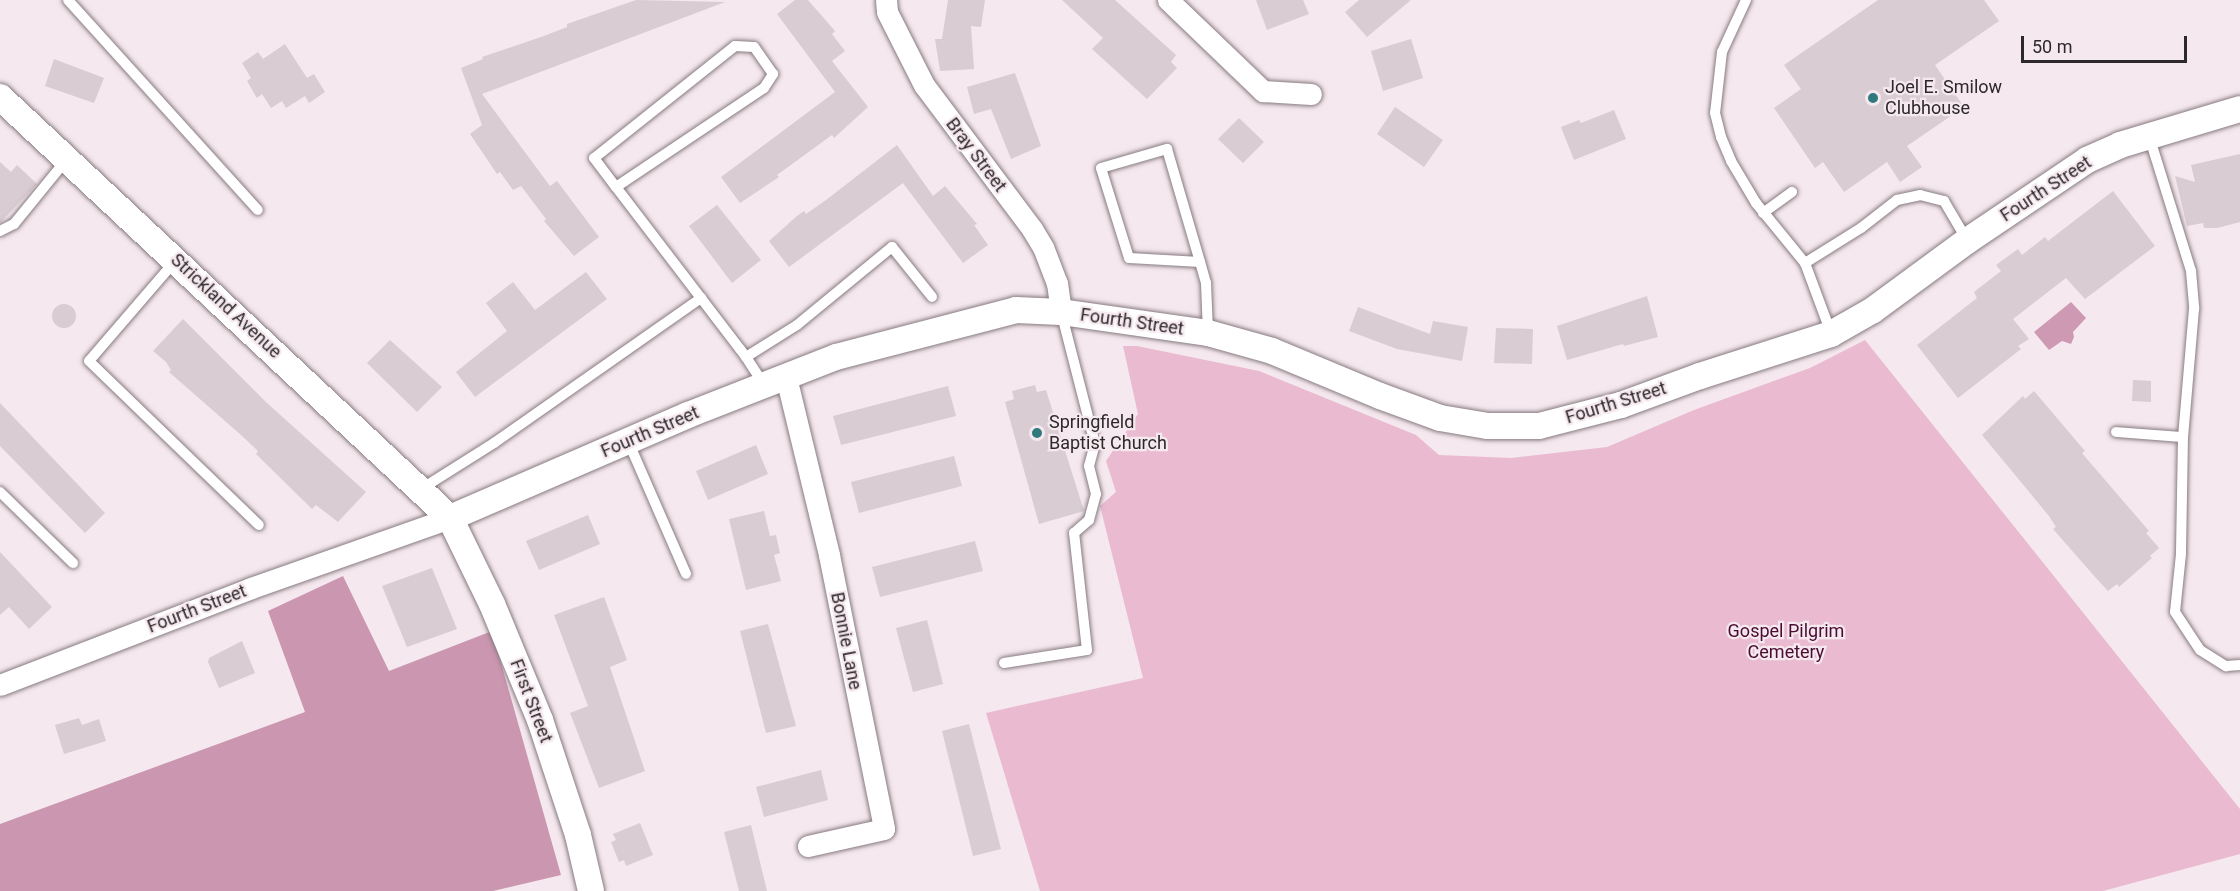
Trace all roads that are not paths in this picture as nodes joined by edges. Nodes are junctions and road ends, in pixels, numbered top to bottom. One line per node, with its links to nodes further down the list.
1 (68, 0): 12 (lane)
2 (886, 0): 21 (street, Bray Street)
3 (1168, 0): 5 (street)
4 (1746, 0): 13 (lane)
5 (1311, 94)
6 (0, 97): 9 (street, Strickland Avenue)
7 (2240, 110): 8 (street, Fourth Street)
8 (2149, 136): 15 (street, Fourth Street); 27 (lane)
9 (67, 159): 14 (lane); 16 (street, Strickland Avenue)
10 (616, 187): 10 (lane); 20 (lane)
11 (1792, 192): 13 (lane)
12 (258, 210)
13 (1763, 213): 18 (lane)
14 (0, 231)
15 (1967, 241): 18 (lane); 23 (street, Fourth Street)
16 (176, 260): 29 (street, Strickland Avenue); 32 (lane)
17 (1200, 262): 17 (lane); 22 (lane)
18 (1805, 263): 23 (lane)
19 (932, 297): 24 (lane)
20 (701, 298): 24 (lane); 29 (lane)
21 (1061, 312): 22 (street, Fourth Street); 25 (street, Fourth Street); 35 (lane)
22 (1208, 333): 23 (street, Fourth Street)
23 (1831, 334)
24 (746, 357): 25 (lane)
25 (775, 381): 28 (street, Fourth Street); 38 (street, Bonnie Lane)
26 (2115, 432): 27 (lane)
27 (2183, 437): 36 (lane)
28 (628, 441): 31 (street, Fourth Street); 34 (lane)
29 (420, 489): 31 (street, Strickland Avenue)
30 (1, 495): 33 (lane)
31 (450, 518): 37 (street, Fourth Street); 39 (street, First Street)
32 (259, 525)
33 (73, 563)
34 (686, 574)
35 (1004, 663)
36 (2240, 665)
37 (0, 685)
38 (808, 846)
39 (591, 891)

